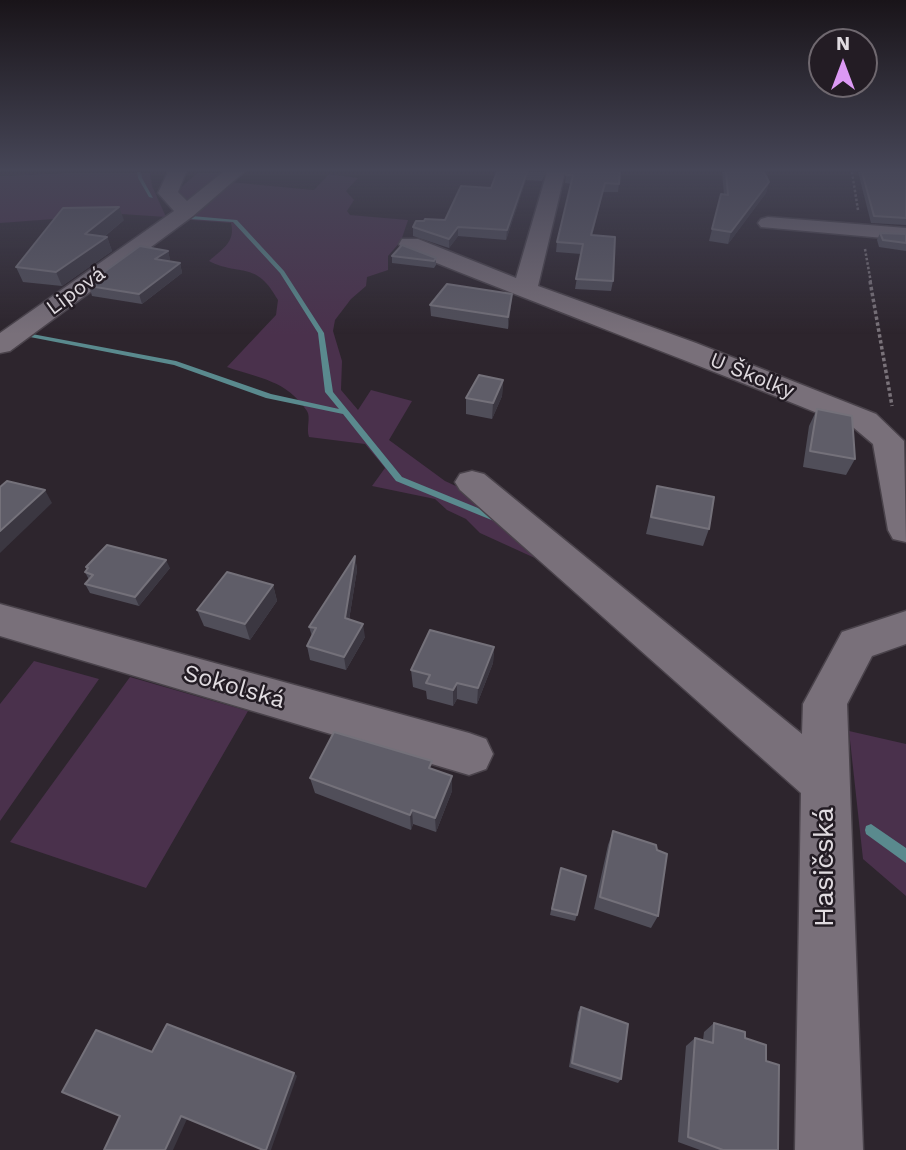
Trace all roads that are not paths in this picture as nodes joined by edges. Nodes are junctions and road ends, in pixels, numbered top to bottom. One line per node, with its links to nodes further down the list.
1 (167, 226): 7 (street, Lipová)
2 (542, 226): 6 (street)
3 (799, 226): 4 (street)
4 (906, 234)
5 (410, 244): 6 (street, U Školky)
6 (525, 290): 9 (street, U Školky)
7 (0, 345)
8 (472, 482): 13 (street)
9 (906, 530)
10 (0, 620): 12 (street, Sokolská)
11 (906, 627): 13 (street, Hasičská)
12 (469, 754)
13 (825, 783): 14 (street, Hasičská)
14 (829, 1150)

